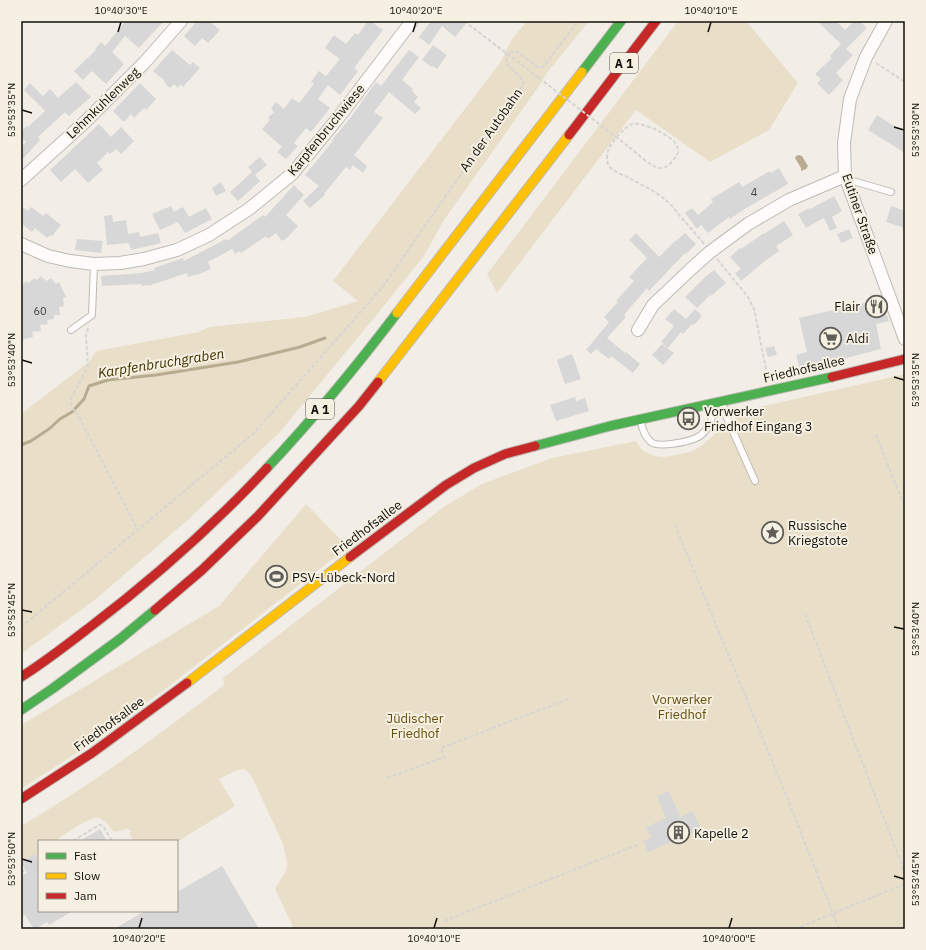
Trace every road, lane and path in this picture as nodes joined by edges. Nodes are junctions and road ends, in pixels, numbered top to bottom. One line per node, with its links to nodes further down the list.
1 (181, 21): 12 (street, Lehmkuhlenweg)
2 (412, 21): 16 (street, Karpfenbruchwiese)
3 (464, 21): 8 (path)
4 (578, 21): 8 (path)
5 (621, 21): 33 (main road, A 1)
6 (656, 21): 35 (main road, A 1)
7 (886, 21): 9 (street, Eutiner Straße)
8 (506, 54): 15 (path, bridge); 30 (path, An der Autobahn)
9 (866, 57): 10 (path); 11 (street, Eutiner Straße)
10 (905, 82)
11 (845, 178): 13 (lane); 15 (street); 20 (street, Eutiner Straße)
12 (21, 180)
13 (891, 192)
14 (21, 244): 16 (street, Karpfenbruchwiese)
15 (710, 252): 19 (street); 22 (path)
16 (94, 264): 17 (lane)
17 (92, 315): 18 (lane); 30 (path)
18 (70, 330)
19 (638, 330)
20 (905, 339)
21 (905, 359): 22 (main road, Friedhofsallee)
22 (770, 390): 23 (main road, Friedhofsallee)
23 (722, 401): 24 (main road, Friedhofsallee); 27 (lane)
24 (708, 404): 25 (main road, Friedhofsallee); 25 (lane)
25 (640, 419): 37 (main road, Friedhofsallee)
26 (876, 434): 28 (path)
27 (755, 481)
28 (905, 508)
29 (675, 525): 47 (path)
30 (138, 530): 32 (path, An der Autobahn)
31 (805, 614): 44 (path)
32 (21, 627)
33 (21, 677)
34 (571, 698): 36 (path)
35 (21, 710)
36 (387, 778)
37 (21, 799)
38 (75, 840): 39 (path)
39 (111, 840)
40 (637, 845): 48 (path)
41 (38, 863): 43 (path)
42 (21, 869): 43 (path)
43 (22, 872): 45 (path)
44 (905, 873)
45 (24, 874)
46 (905, 884): 47 (path)
47 (833, 914): 49 (path); 50 (path)
48 (444, 921)
49 (795, 929)
50 (839, 929)

